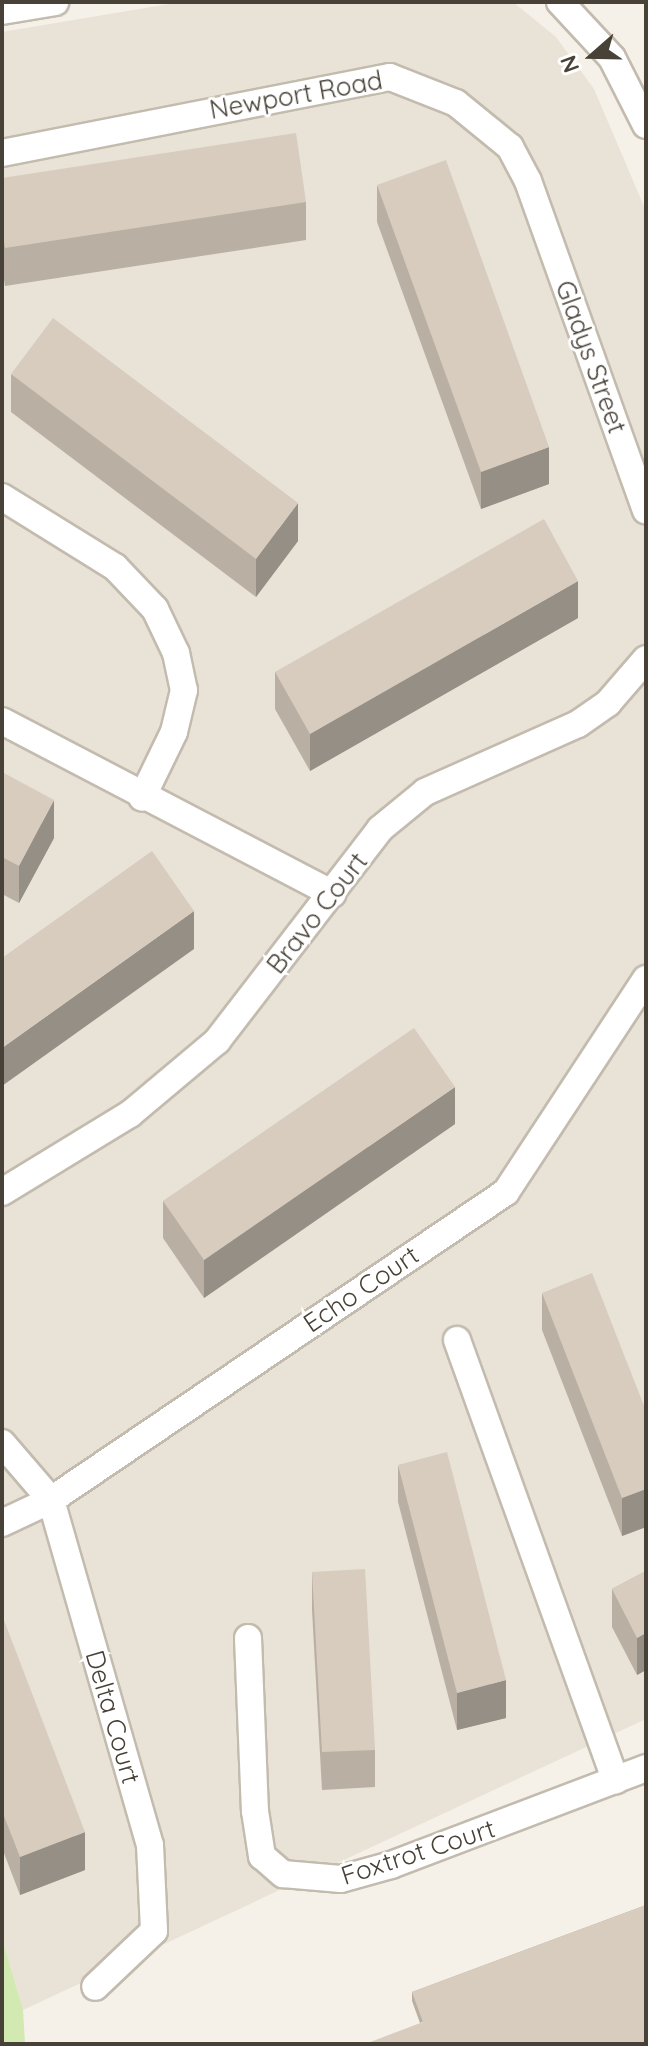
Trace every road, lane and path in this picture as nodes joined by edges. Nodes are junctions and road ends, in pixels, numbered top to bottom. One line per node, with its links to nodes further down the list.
1 (55, 2): 3 (street)
2 (560, 2): 4 (street)
3 (2, 11)
4 (646, 125)
5 (2, 153): 6 (street, Newport Road)
6 (536, 205): 8 (street, Gladys Street)
7 (2, 497): 11 (street)
8 (646, 510)
9 (646, 659): 12 (street, Bravo Court)
10 (2, 721): 11 (street)
11 (142, 798): 12 (street)
12 (333, 894): 14 (street, Bravo Court)
13 (646, 979): 17 (street, Echo Court)
14 (2, 1192)
15 (457, 1340): 21 (street)
16 (2, 1443): 17 (street, Delta Court)
17 (51, 1500): 18 (street, Echo Court); 22 (street, Delta Court)
18 (2, 1523)
19 (248, 1638): 21 (street, Foxtrot Court)
20 (646, 1768): 21 (street, Foxtrot Court)
21 (615, 1780)
22 (95, 1987)

